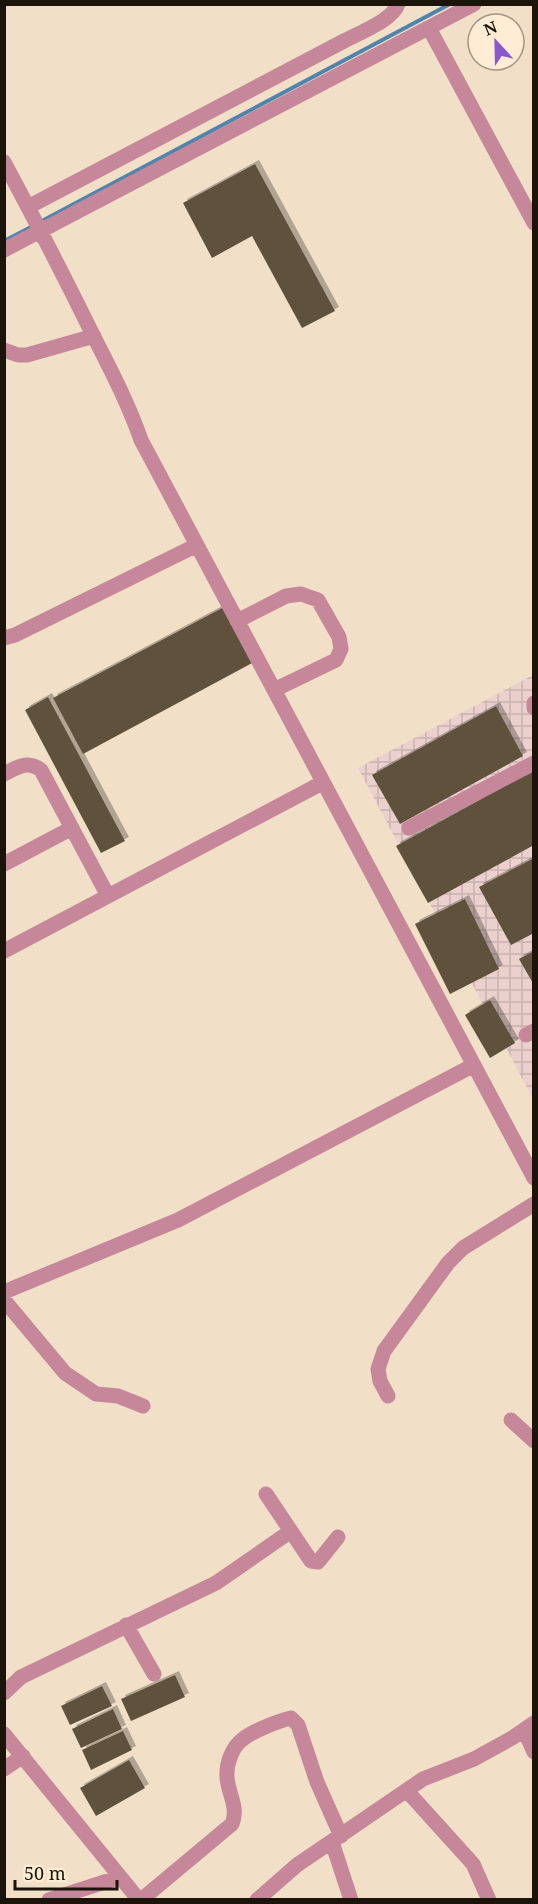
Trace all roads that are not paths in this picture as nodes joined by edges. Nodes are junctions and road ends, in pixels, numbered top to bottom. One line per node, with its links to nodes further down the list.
1 (398, 4): 5 (street)
2 (474, 4): 3 (street)
3 (429, 28): 6 (street); 7 (street)
4 (4, 162): 5 (street)
5 (29, 209): 7 (street)
6 (534, 223)
7 (41, 229): 8 (street); 9 (street)
8 (4, 250)
9 (94, 336): 10 (street); 11 (street)
10 (4, 350)
11 (197, 545): 12 (street); 13 (street)
12 (237, 621): 14 (street); 14 (street)
13 (4, 638)
14 (274, 690): 19 (street)
15 (534, 703): 16 (street)
16 (534, 708)
17 (534, 763): 21 (street)
18 (4, 774): 20 (street)
19 (322, 783): 23 (street); 25 (street)
20 (72, 828): 22 (street); 23 (street)
21 (408, 828)
22 (4, 864)
23 (108, 896): 24 (street)
24 (4, 951)
25 (474, 1065): 26 (street); 28 (street)
26 (534, 1178)
27 (534, 1204): 30 (street)
28 (4, 1292)
29 (4, 1300): 31 (street)
30 (388, 1396)
31 (143, 1406)
32 (511, 1420): 33 (street)
33 (534, 1442)
34 (266, 1494): 35 (street)
35 (291, 1531): 36 (street); 37 (street)
36 (338, 1537)
37 (126, 1625): 38 (street); 39 (street)
38 (154, 1674)
39 (4, 1693)
40 (529, 1726): 42 (street); 45 (street)
41 (4, 1734): 43 (street)
42 (534, 1752)
43 (23, 1756): 44 (street); 47 (street)
44 (4, 1769)
45 (407, 1791): 46 (street); 52 (street)
46 (337, 1839): 49 (street); 50 (street); 51 (street)
47 (120, 1877): 48 (street); 49 (street)
48 (49, 1899)
49 (140, 1899)
50 (257, 1899)
51 (351, 1899)
52 (489, 1899)

